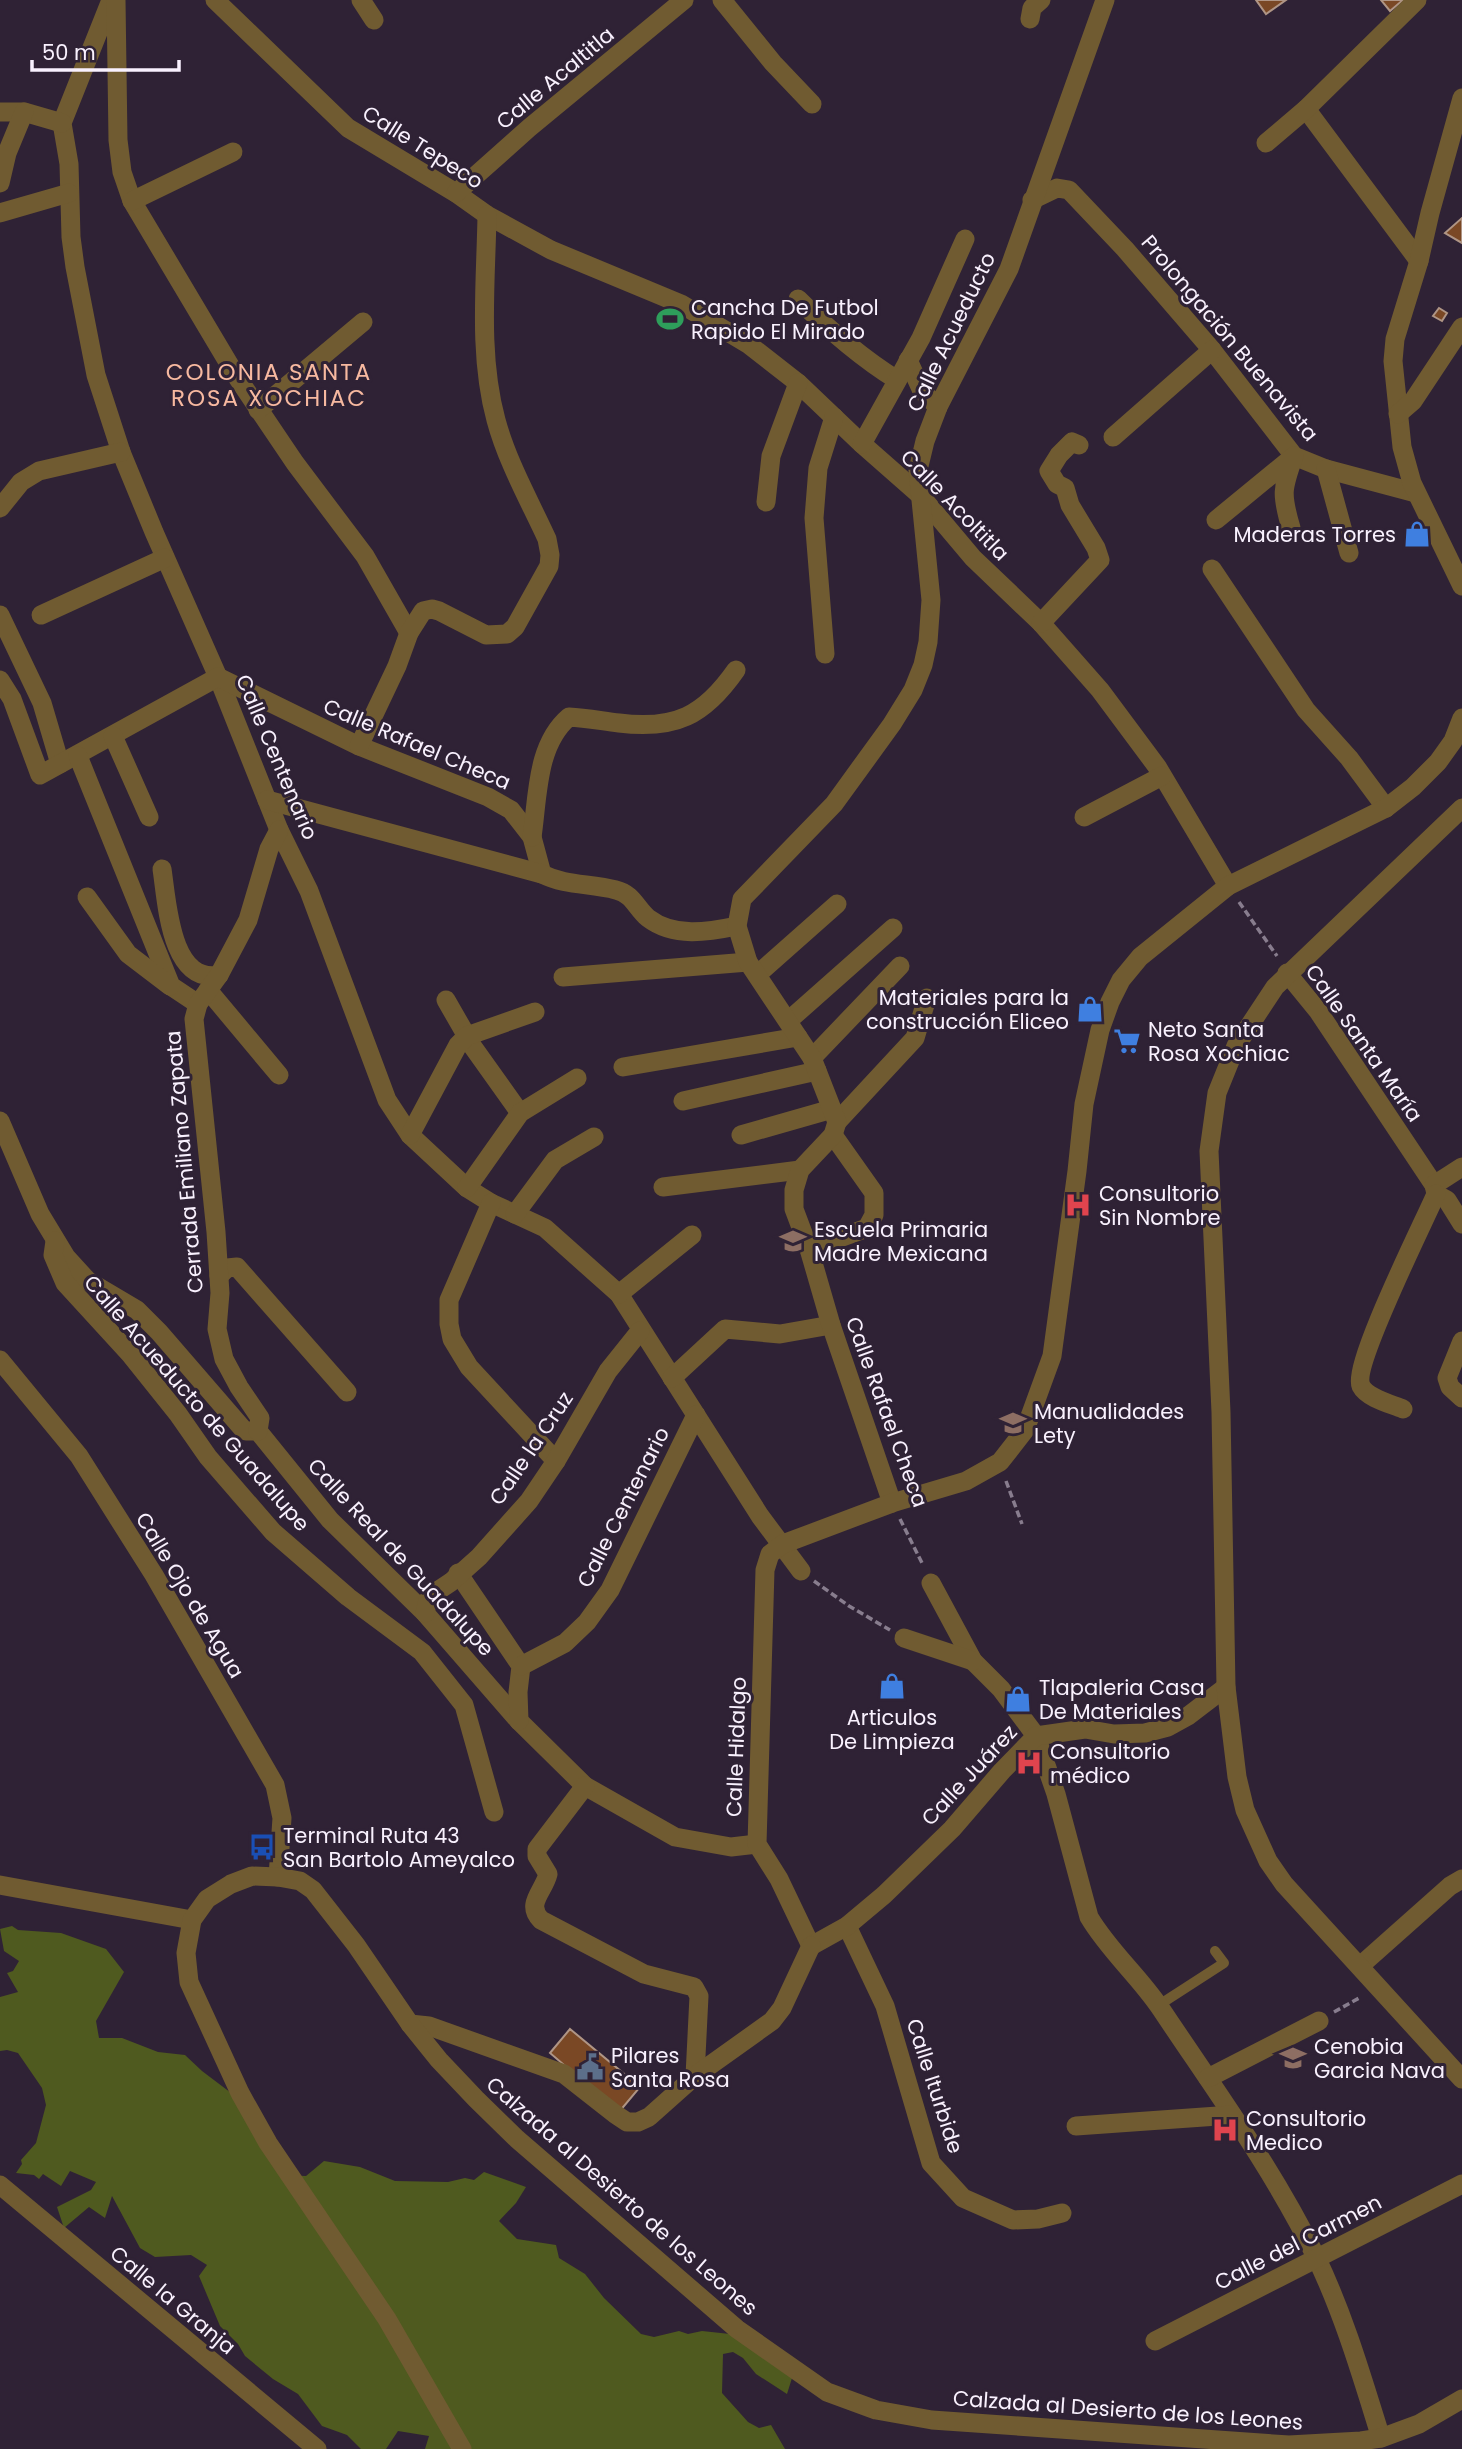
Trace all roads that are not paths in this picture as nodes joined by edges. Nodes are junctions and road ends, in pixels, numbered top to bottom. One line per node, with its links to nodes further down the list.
1 (111, 0): 19 (street)
2 (116, 0): 12 (street)
3 (215, 0): 25 (street, Calle Tepeco)
4 (361, 0): 11 (street)
5 (684, 0): 25 (street, Calle Acaltitla)
6 (722, 0): 15 (street)
7 (1041, 0): 10 (street)
8 (1105, 0): 26 (street, Calle Acueducto)
9 (1417, 0): 16 (street)
10 (1030, 19)
11 (374, 20)
12 (117, 52): 14 (street); 27 (street)
13 (1462, 98): 31 (street)
14 (104, 100)
15 (812, 104)
16 (1306, 109): 20 (street); 31 (street)
17 (0, 112): 18 (street)
18 (24, 112): 19 (street); 22 (street)
19 (62, 123): 24 (street, Calle Centenario)
20 (1266, 143)
21 (233, 152): 27 (street)
22 (4, 154): 23 (street)
23 (0, 183)
24 (69, 193): 28 (street); 46 (street, Calle Centenario)
25 (456, 193): 29 (street, Calle Tepeco)
26 (1032, 200): 35 (street, Prolongación Buenavista); 39 (street, Calle Acueducto)
27 (132, 201): 40 (street)
28 (0, 213)
29 (487, 215): 38 (street, Calle Acoltitla); 62 (street)
30 (965, 239): 36 (street)
31 (1419, 261): 41 (street)
32 (799, 299): 37 (street)
33 (363, 322): 40 (street)
34 (1462, 327): 41 (street)
35 (1212, 350): 43 (street); 47 (street, Prolongación Buenavista)
36 (908, 360): 37 (street); 39 (street)
37 (897, 380): 44 (street)
38 (798, 383): 42 (street, Calle Acoltitla); 51 (street)
39 (938, 407): 50 (street, Calle Acueducto)
40 (258, 410): 62 (street)
41 (1398, 414): 49 (street)
42 (834, 417): 44 (street, Calle Acoltitla); 63 (street)
43 (1114, 437)
44 (862, 444): 50 (street, Calle Acoltitla)
45 (1079, 445): 61 (street)
46 (121, 452): 52 (street); 56 (street, Calle Centenario)
47 (1294, 456): 48 (street, Prolongación Buenavista); 53 (street); 54 (street)
48 (1326, 469): 49 (street, Prolongación Buenavista); 55 (street)
49 (1416, 493): 58 (street)
50 (920, 495): 61 (street, Calle Acoltitla); 84 (street, Calle Acueducto)
51 (766, 502)
52 (0, 508)
53 (1216, 520)
54 (1291, 528)
55 (1349, 553)
56 (165, 558): 60 (street); 65 (street, Calle Centenario)
57 (1212, 569): 73 (street)
58 (1462, 586)
59 (0, 615): 70 (street)
60 (41, 615)
61 (1041, 623): 71 (street, Calle Acoltitla)
62 (409, 633): 69 (street)
63 (825, 654)
64 (736, 670): 78 (street)
65 (219, 677): 68 (street); 69 (street, Calle Rafael Checa); 72 (street, Calle Centenario)
66 (0, 680): 70 (street)
67 (1462, 718): 73 (street)
68 (113, 736): 70 (street); 75 (street)
69 (359, 746): 78 (street, Calle Rafael Checa)
70 (69, 760): 90 (street)
71 (1162, 776): 76 (street); 81 (street, Calle Acoltitla)
72 (267, 800): 77 (street, Calle Centenario); 80 (street)
73 (1386, 808): 81 (street)
74 (1462, 808): 88 (street)
75 (149, 817)
76 (1084, 817)
77 (279, 830): 91 (street, Cerrada Emiliano Zapata); 105 (street, Calle Centenario)
78 (532, 837): 80 (street, Calle Rafael Checa)
79 (162, 869): 91 (street)
80 (542, 874): 84 (street)
81 (1228, 886): 132 (street)
82 (87, 897): 90 (street, Cerrada Emiliano Zapata)
83 (836, 904): 87 (street)
84 (737, 926): 87 (street)
85 (893, 928): 95 (street)
86 (900, 966): 97 (street)
87 (753, 968): 89 (street); 95 (street)
88 (1287, 973): 112 (street, Calle Santa María); 141 (street)
89 (562, 977)
90 (171, 986): 91 (street, Cerrada Emiliano Zapata)
91 (208, 990): 99 (street); 119 (street, Cerrada Emiliano Zapata)
92 (927, 998): 104 (street)
93 (446, 1000): 96 (street)
94 (535, 1012): 96 (street)
95 (793, 1029): 97 (street); 98 (street)
96 (467, 1036): 102 (street); 105 (street)
97 (815, 1065): 101 (street); 104 (street)
98 (623, 1067)
99 (279, 1075)
100 (577, 1078): 102 (street)
101 (683, 1101)
102 (520, 1113): 111 (street)
103 (0, 1121): 117 (street, Calle Real de Guadalupe)
104 (834, 1122): 106 (street); 109 (street); 118 (street)
105 (410, 1135): 111 (street, Calle Centenario)
106 (741, 1135)
107 (594, 1137): 114 (street)
108 (1462, 1167): 112 (street)
109 (800, 1170): 110 (street); 118 (street, Calle Rafael Checa)
110 (663, 1187)
111 (467, 1188): 113 (street, Calle Centenario)
112 (1435, 1189): 115 (street, Calle Santa María); 128 (street)
113 (491, 1203): 114 (street, Calle Centenario); 131 (street)
114 (515, 1214): 120 (street, Calle Centenario)
115 (1462, 1224)
116 (692, 1235): 120 (street)
117 (55, 1240): 130 (street, Calle Real de Guadalupe); 145 (street, Calle Acueducto de Guadalupe)
118 (809, 1249): 121 (street, Calle Rafael Checa)
119 (219, 1276): 126 (street); 130 (street, Cerrada Emiliano Zapata)
120 (619, 1294): 122 (street, Calle Centenario)
121 (831, 1325): 125 (street); 132 (street, Calle Rafael Checa)
122 (640, 1331): 125 (street, Calle Centenario); 131 (street, Calle la Cruz)
123 (1462, 1341): 127 (street)
124 (0, 1360): 147 (street, Calle Ojo de Agua)
125 (672, 1378): 129 (street, Calle Centenario)
126 (347, 1392)
127 (1462, 1398)
128 (1403, 1409)
129 (696, 1415): 133 (street, Calle Centenario); 140 (street, Calle Centenario)
130 (258, 1431): 137 (street, Calle Real de Guadalupe)
131 (556, 1461): 135 (street, Calle la Cruz)
132 (892, 1503): 133 (street)
133 (783, 1545): 134 (street, Calle Centenario); 146 (street, Calle Hidalgo)
134 (801, 1571)
135 (458, 1573): 137 (street, Calle la Cruz); 140 (street)
136 (931, 1583): 139 (street)
137 (425, 1613): 142 (street, Calle Real de Guadalupe)
138 (904, 1638): 139 (street)
139 (973, 1661): 143 (street)
140 (521, 1666): 142 (street)
141 (1226, 1688): 143 (street, Calle Juárez); 154 (street)
142 (519, 1721): 144 (street, Calle Real de Guadalupe)
143 (1036, 1737): 151 (street, Calle Juárez); 155 (street)
144 (585, 1786): 146 (street, Calle Real de Guadalupe); 158 (street)
145 (494, 1812)
146 (757, 1844): 152 (street, Calle Hidalgo)
147 (278, 1877): 150 (street, Calzada al Desierto de los Leones); 157 (street, Calzada al Desierto de los Leones)
148 (1462, 1879): 154 (street)
149 (0, 1885): 150 (street)
150 (192, 1920): 171 (street)
151 (847, 1926): 152 (street, Calle Juárez); 165 (street, Calle Iturbide)
152 (811, 1946): 158 (street)
153 (1215, 1951): 155 (lane)
154 (1360, 1966): 160 (street)
155 (1159, 2005): 159 (street)
156 (1319, 2021): 159 (street)
157 (410, 2024): 158 (street); 169 (street, Calzada al Desierto de los Leones)
158 (695, 2076)
159 (1208, 2078): 161 (street)
160 (1462, 2079)
161 (1232, 2115): 162 (street); 166 (street)
162 (1076, 2126)
163 (1462, 2184): 166 (street, Calle del Carmen)
164 (0, 2185): 170 (street, Calle la Granja)
165 (1062, 2213)
166 (1316, 2258): 167 (street, Calle del Carmen); 169 (street)
167 (1155, 2341)
168 (1462, 2399): 169 (street, Calzada al Desierto de los Leones)
169 (1381, 2438)
170 (317, 2449)
171 (462, 2449)

